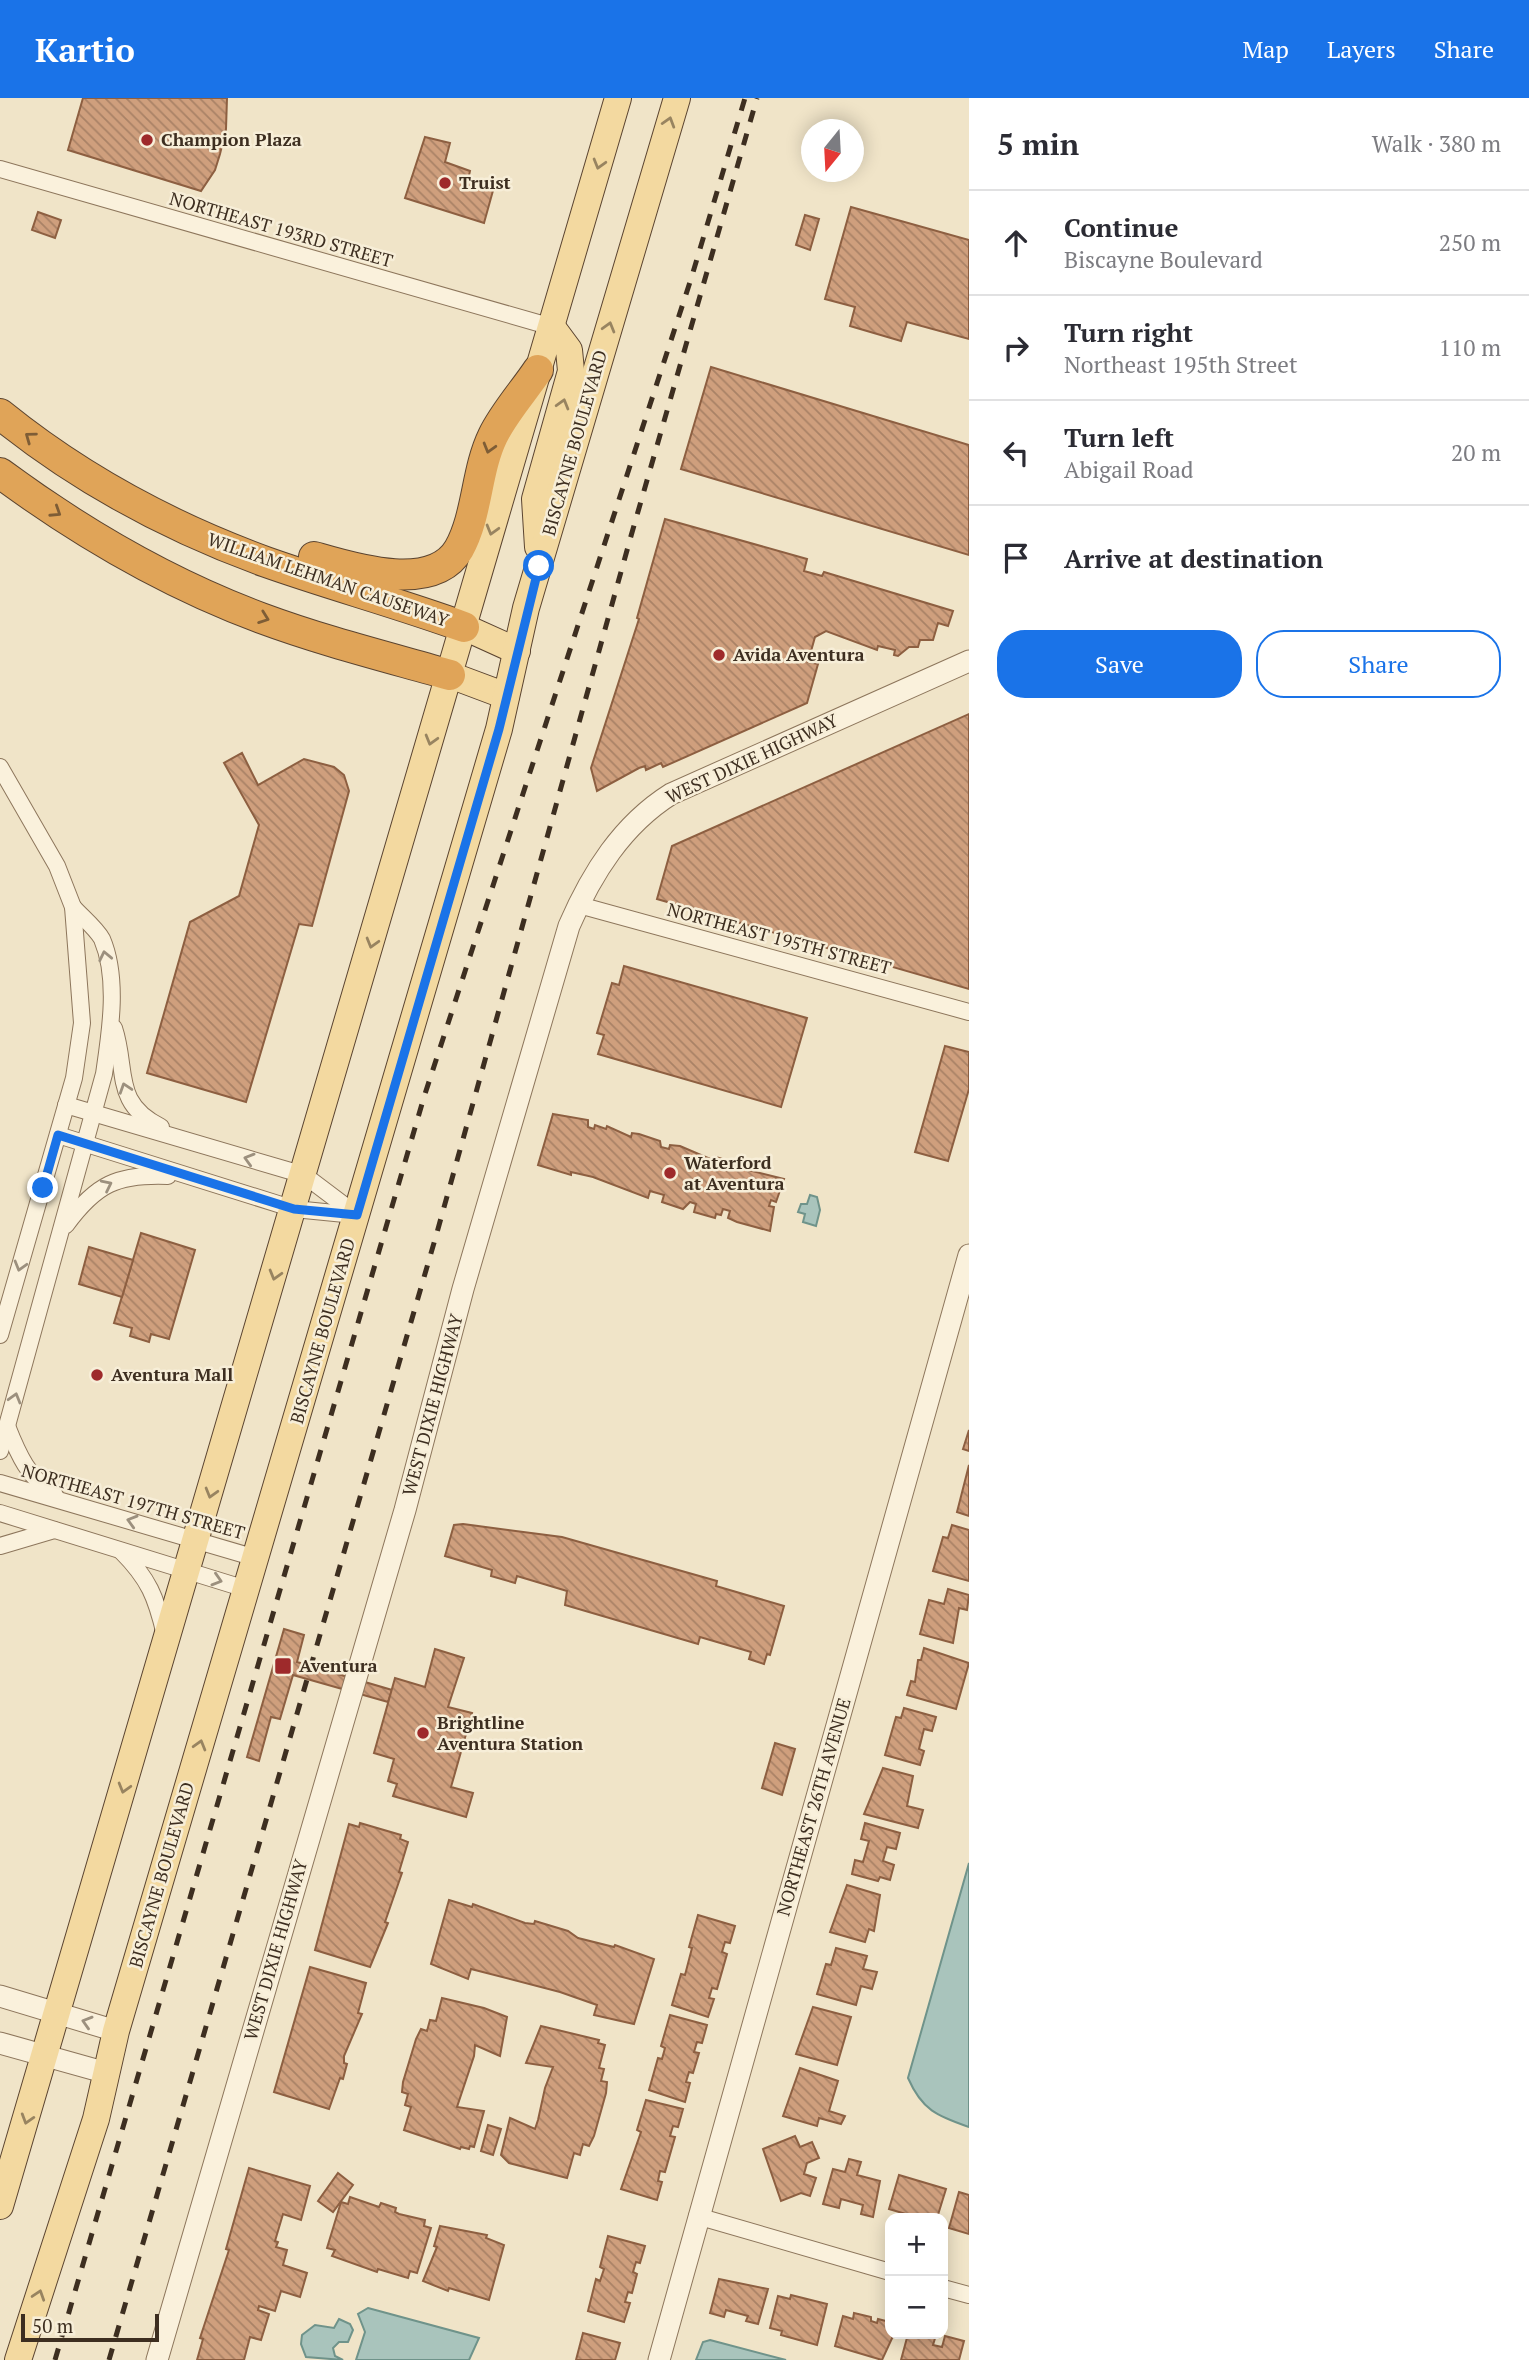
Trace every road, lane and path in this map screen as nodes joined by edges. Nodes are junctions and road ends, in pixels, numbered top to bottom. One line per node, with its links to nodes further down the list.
1 (618, 98): 4 (main road, one-way to 4)
2 (677, 98): 9 (main road, BISCAYNE BOULEVARD, one-way to 2)
3 (0, 169): 4 (street, NORTHEAST 193RD STREET)
4 (552, 327): 5 (main road); 9 (main road, one-way to 4)
5 (538, 370): 8 (highway, one-way to 8); 10 (main road, one-way to 10)
6 (0, 414): 8 (highway, WILLIAM LEHMAN CAUSEWAY, one-way to 6)
7 (0, 473): 13 (highway, one-way to 13)
8 (172, 523): 10 (highway, WILLIAM LEHMAN CAUSEWAY)
9 (539, 566): 11 (main road, BISCAYNE BOULEVARD)
10 (464, 628): 11 (main road, WILLIAM LEHMAN CAUSEWAY); 13 (main road)
11 (517, 651): 14 (main road, BISCAYNE BOULEVARD)
12 (969, 662): 16 (street, WEST DIXIE HIGHWAY)
13 (450, 675): 14 (main road); 25 (main road, one-way to 25)
14 (506, 696): 28 (main road, BISCAYNE BOULEVARD)
15 (0, 767): 17 (street)
16 (579, 905): 18 (street, NORTHEAST 195TH STREET); 57 (street, WEST DIXIE HIGHWAY)
17 (73, 906): 19 (street, one-way to 17); 20 (street)
18 (969, 1012)
19 (110, 1016): 21 (street); 23 (street, one-way to 19)
20 (66, 1105): 21 (street); 22 (street)
21 (93, 1113): 23 (street); 24 (street)
22 (58, 1135): 24 (street); 31 (street, one-way to 31)
23 (195, 1143): 25 (street, one-way to 23)
24 (83, 1144): 26 (street); 29 (street)
25 (304, 1175): 27 (main road); 28 (street)
26 (189, 1176): 27 (street); 29 (street, one-way to 26)
27 (294, 1209): 28 (street); 38 (main road, one-way to 38)
28 (357, 1215): 41 (main road, BISCAYNE BOULEVARD)
29 (60, 1232): 32 (street, one-way to 29)
30 (969, 1255): 52 (street, NORTHEAST 26TH AVENUE)
31 (0, 1335)
32 (7, 1426): 33 (street); 35 (street)
33 (0, 1451)
34 (0, 1483): 35 (street, NORTHEAST 197TH STREET)
35 (66, 1502): 38 (street, NORTHEAST 197TH STREET, one-way to 35)
36 (0, 1513): 37 (street)
37 (55, 1530): 39 (street); 40 (street)
38 (197, 1541): 41 (street, NORTHEAST 197TH STREET); 42 (main road)
39 (0, 1546)
40 (119, 1550): 42 (street); 44 (street)
41 (256, 1558): 43 (main road, BISCAYNE BOULEVARD)
42 (188, 1571): 43 (street, one-way to 43); 44 (main road)
43 (246, 1589): 47 (main road, BISCAYNE BOULEVARD, one-way to 43)
44 (167, 1643): 46 (main road, one-way to 46)
45 (0, 1996): 46 (street)
46 (58, 2013): 47 (street, one-way to 46); 49 (main road)
47 (116, 2031): 50 (main road, BISCAYNE BOULEVARD)
48 (0, 2043): 49 (street)
49 (47, 2054): 50 (street); 51 (main road, one-way to 51)
50 (107, 2073): 56 (main road, BISCAYNE BOULEVARD, one-way to 50)
51 (0, 2204)
52 (696, 2217): 53 (street); 58 (street, NORTHEAST 26TH AVENUE)
53 (885, 2271)
54 (948, 2289): 55 (street)
55 (969, 2295)
56 (18, 2360)
57 (157, 2360)
58 (659, 2360)

